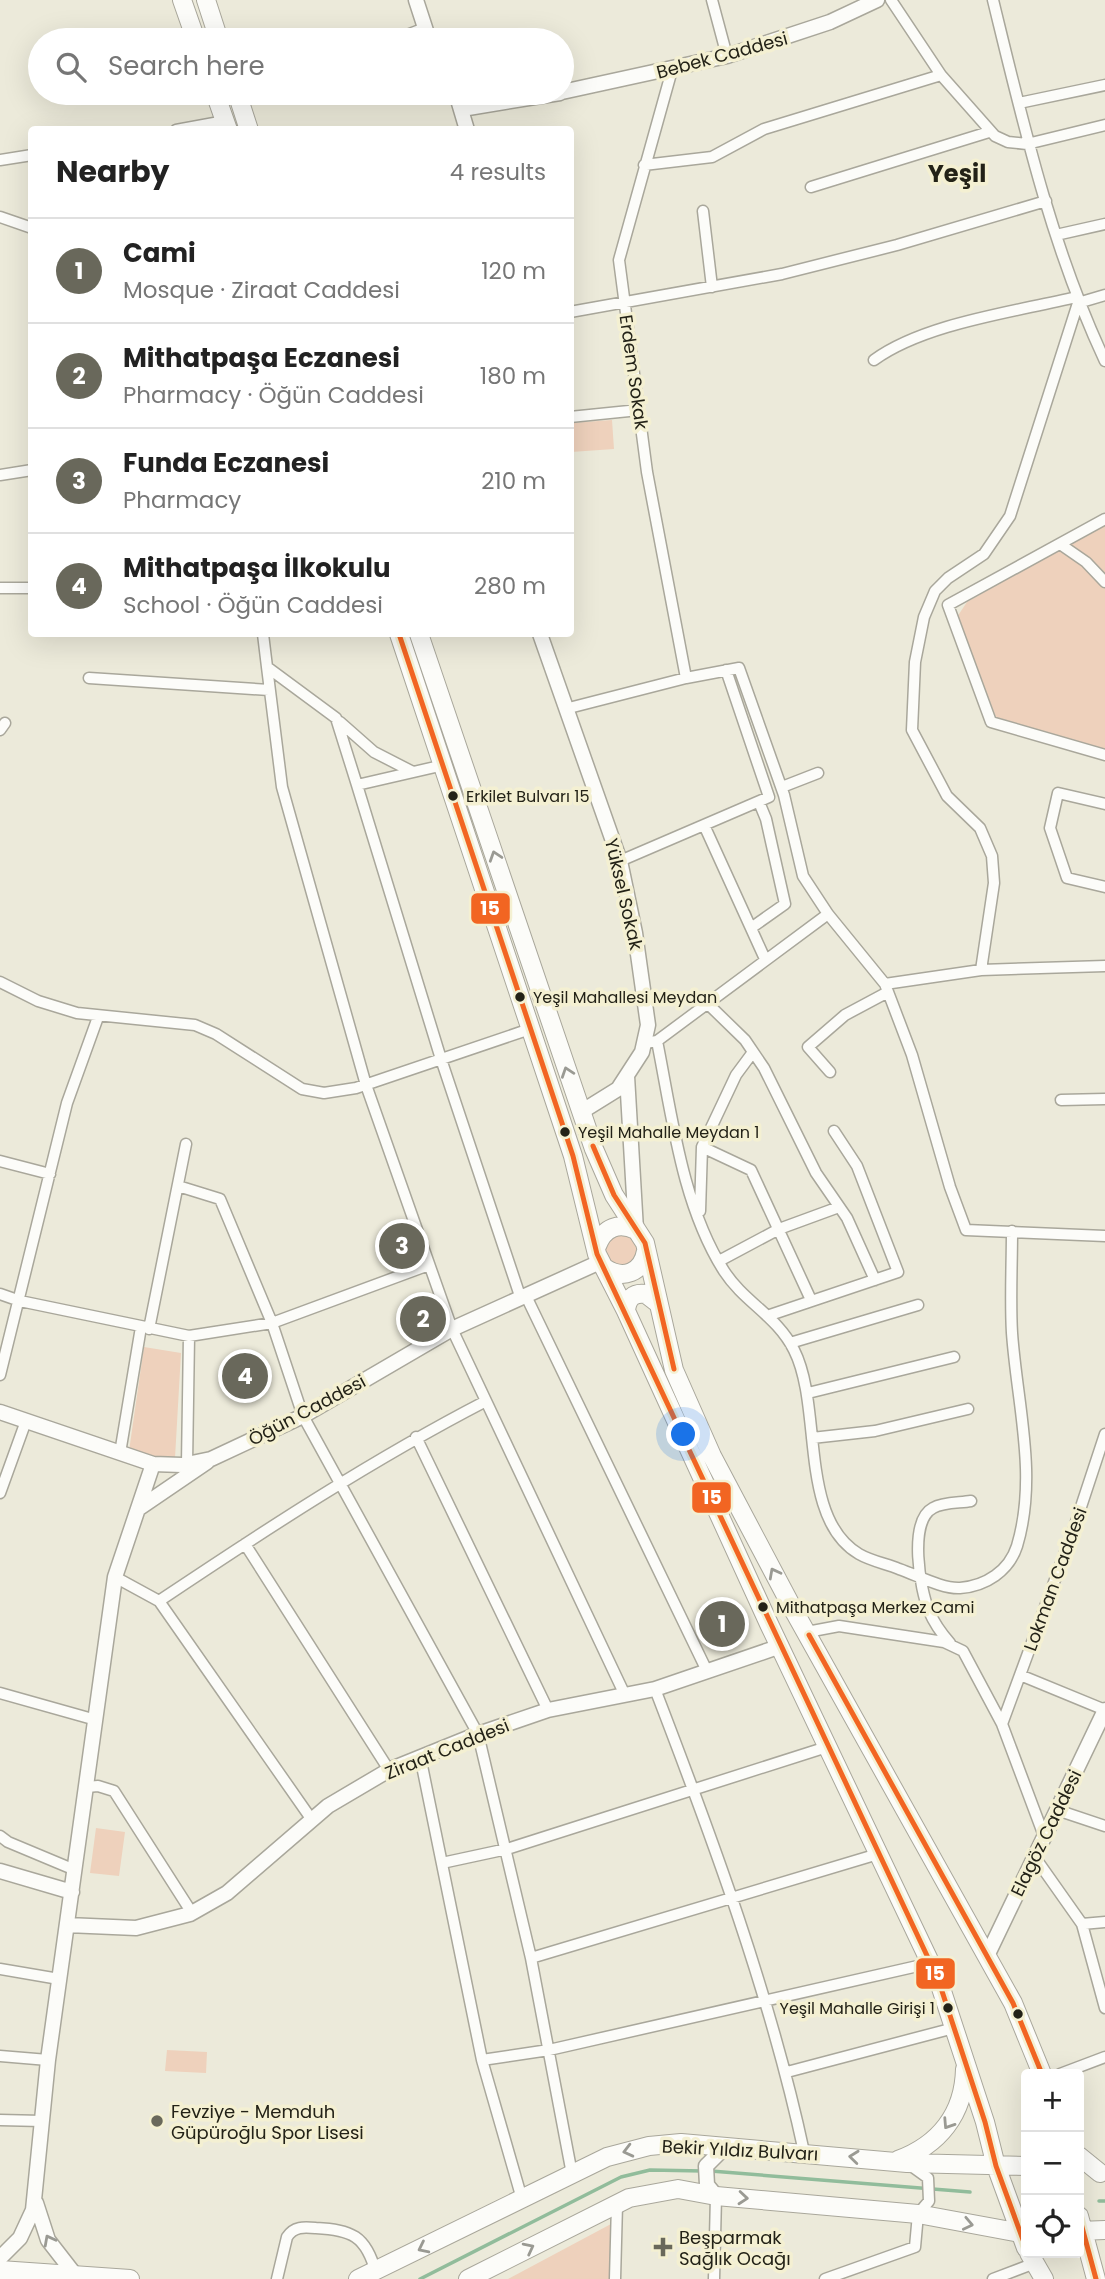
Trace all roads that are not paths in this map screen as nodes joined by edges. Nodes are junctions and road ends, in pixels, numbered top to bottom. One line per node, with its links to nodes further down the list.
1 (182, 0): 9 (main road)
2 (206, 0): 10 (main road)
3 (416, 0): 11 (street)
4 (712, 0): 12 (street)
5 (877, 0): 8 (street, Bebek Caddesi)
6 (891, 0): 14 (street)
7 (993, 0): 17 (street)
8 (857, 5): 12 (street, Bebek Caddesi)
9 (192, 28)
10 (215, 28)
11 (425, 28)
12 (727, 56): 13 (street, Bebek Caddesi)
13 (672, 70): 16 (street, Bebek Caddesi); 31 (street, Erdem Sokak)
14 (941, 75): 27 (street); 31 (street)
15 (1105, 85): 17 (street)
16 (574, 90)
17 (1019, 103): 28 (street)
18 (219, 105): 23 (main road)
19 (241, 105): 25 (main road)
20 (460, 105): 22 (street)
21 (487, 105): 22 (street, Bebek Caddesi)
22 (462, 109): 26 (street)
23 (226, 125)
24 (1105, 125): 28 (street)
25 (248, 126)
26 (466, 126)
27 (989, 132): 28 (street); 32 (street)
28 (1027, 144): 33 (street)
29 (28, 156): 30 (street)
30 (0, 160)
31 (644, 165): 42 (street, Erdem Sokak)
32 (811, 187)
33 (1046, 201): 38 (street); 39 (street)
34 (704, 211): 39 (street)
35 (0, 217): 37 (street)
36 (1105, 224): 38 (street)
37 (28, 228)
38 (1056, 236): 41 (street)
39 (712, 287): 42 (street)
40 (1105, 295): 41 (street)
41 (1077, 300): 44 (street); 45 (street); 81 (street)
42 (624, 303): 43 (street); 46 (street, Erdem Sokak)
43 (574, 311)
44 (874, 360)
45 (1105, 361)
46 (639, 410): 47 (street); 62 (street, Erdem Sokak)
47 (574, 416)
48 (28, 471): 49 (street)
49 (0, 475)
50 (1105, 519): 51 (street)
51 (1060, 544): 52 (street); 66 (street)
52 (1105, 582)
53 (0, 588): 54 (street)
54 (28, 588)
55 (263, 637): 59 (street)
56 (400, 637): 67 (main road)
57 (420, 637): 96 (main road, one-way to 57)
58 (541, 637): 64 (street, Yüksel Sokak)
59 (267, 667): 63 (street); 65 (street)
60 (726, 670): 62 (street); 71 (street); 72 (street)
61 (89, 678): 63 (street)
62 (686, 678): 64 (street)
63 (269, 690): 92 (street)
64 (565, 709): 75 (street, Yüksel Sokak)
65 (336, 718): 68 (street); 70 (street)
66 (1105, 755)
67 (444, 765): 68 (street); 86 (main road)
68 (414, 772): 70 (street)
69 (818, 773): 71 (street)
70 (357, 785): 89 (street)
71 (782, 787): 77 (street)
72 (758, 802): 74 (street); 78 (street)
73 (1105, 804): 76 (street)
74 (704, 825): 75 (street); 78 (street)
75 (620, 861): 87 (street, Yüksel Sokak)
76 (1105, 887)
77 (828, 914): 79 (street); 83 (street)
78 (751, 928): 79 (street)
79 (765, 959): 84 (street)
80 (1105, 966): 81 (street)
81 (981, 970): 83 (street)
82 (0, 982): 85 (street)
83 (887, 988): 90 (street); 108 (street)
84 (706, 1003): 87 (street); 88 (street)
85 (98, 1017): 92 (street); 102 (street)
86 (530, 1029): 89 (street); 111 (main road)
87 (651, 1042): 91 (street, Yüksel Sokak); 105 (street)
88 (753, 1052): 99 (street); 104 (street)
89 (442, 1059): 92 (street); 116 (street)
90 (830, 1072)
91 (627, 1076): 93 (street, Yüksel Sokak); 107 (street)
92 (366, 1085): 113 (street)
93 (618, 1089): 96 (street, Yüksel Sokak); 100 (street)
94 (1105, 1099): 95 (street)
95 (1061, 1100)
96 (581, 1112): 100 (main road)
97 (834, 1131): 114 (street)
98 (186, 1144): 103 (street)
99 (702, 1147): 105 (street); 106 (street)
100 (594, 1149): 107 (main road)
101 (0, 1161): 102 (street)
102 (50, 1174): 118 (street)
103 (178, 1186): 123 (street); 124 (street)
104 (839, 1207): 106 (street); 114 (street)
105 (700, 1217): 112 (street)
106 (779, 1229): 112 (street); 117 (street)
107 (636, 1230): 110 (main road); 111 (main road)
108 (1012, 1231): 109 (street); 149 (street)
109 (1105, 1236)
110 (646, 1251): 111 (main road); 119 (main road)
111 (600, 1259): 116 (street, Öğün Caddesi); 121 (main road)
112 (719, 1261): 122 (street)
113 (429, 1265): 123 (street); 125 (street)
114 (875, 1280): 117 (street)
115 (0, 1294): 118 (street)
116 (522, 1295): 125 (street, Öğün Caddesi); 154 (street)
117 (811, 1300): 122 (street)
118 (20, 1301): 124 (street); 129 (street)
119 (659, 1304): 121 (main road); 151 (main road, one-way to 119)
120 (918, 1305): 127 (street)
121 (626, 1311): 153 (main road)
122 (770, 1315): 127 (street)
123 (272, 1323): 126 (street); 134 (street)
124 (145, 1328): 126 (street); 139 (street)
125 (452, 1329): 131 (street); 134 (street, Öğün Caddesi)
126 (188, 1336): 142 (street)
127 (790, 1343): 130 (street)
128 (954, 1357): 130 (street)
129 (0, 1375)
130 (808, 1393): 138 (street)
131 (486, 1401): 137 (street); 158 (street)
132 (968, 1409): 138 (street)
133 (0, 1412): 135 (street, Öğün Caddesi)
134 (303, 1416): 140 (street, Öğün Caddesi); 143 (street)
135 (26, 1421): 139 (street, Öğün Caddesi); 144 (street)
136 (1105, 1434): 155 (street, Lokman Caddesi)
137 (416, 1437): 143 (street); 159 (street)
138 (813, 1438): 149 (street)
139 (120, 1453): 141 (street, Öğün Caddesi)
140 (211, 1459): 142 (street, Öğün Caddesi); 146 (street)
141 (153, 1464): 142 (street, Öğün Caddesi); 146 (street)
142 (187, 1464)
143 (341, 1483): 147 (street); 163 (street)
144 (0, 1493)
145 (971, 1501): 149 (street)
146 (138, 1509): 148 (street)
147 (244, 1544): 150 (street); 166 (street)
148 (115, 1577): 150 (street); 161 (street)
149 (922, 1577): 152 (street)
150 (159, 1601): 170 (street)
151 (807, 1632): 152 (street); 186 (main road)
152 (950, 1644): 162 (street)
153 (781, 1646): 154 (street, Ziraat Caddesi); 164 (main road)
154 (707, 1671): 156 (street, Ziraat Caddesi)
155 (1020, 1675): 160 (street); 162 (street, Lokman Caddesi)
156 (655, 1689): 158 (street, Ziraat Caddesi); 168 (street)
157 (0, 1693): 161 (street)
158 (624, 1693): 159 (street, Ziraat Caddesi)
159 (548, 1710): 163 (street, Ziraat Caddesi)
160 (1103, 1717): 169 (street, Elagöz Caddesi)
161 (96, 1720): 167 (street)
162 (1002, 1724): 173 (street)
163 (478, 1734): 165 (street, Ziraat Caddesi); 174 (street)
164 (830, 1746): 168 (street); 175 (main road)
165 (420, 1756): 166 (street, Ziraat Caddesi); 177 (street)
166 (389, 1770): 170 (street, Ziraat Caddesi)
167 (87, 1787): 178 (street); 182 (street)
168 (693, 1788): 174 (street); 181 (street)
169 (1057, 1810): 171 (street); 173 (street, Elagöz Caddesi)
170 (312, 1820): 182 (street, Ziraat Caddesi)
171 (1105, 1826)
172 (0, 1836): 178 (street)
173 (1044, 1836): 176 (street, Elagöz Caddesi)
174 (507, 1849): 177 (street); 187 (street)
175 (878, 1854): 181 (street); 188 (main road)
176 (1034, 1856): 184 (street); 186 (street, Elagöz Caddesi)
177 (442, 1863): 198 (street)
178 (75, 1870): 180 (street)
179 (0, 1871): 180 (street)
180 (72, 1892): 185 (street)
181 (730, 1899): 187 (street); 191 (street)
182 (192, 1913): 185 (street, Ziraat Caddesi)
183 (1105, 1922): 184 (street)
184 (1082, 1924): 192 (street)
185 (67, 1925): 190 (street)
186 (986, 1956): 200 (main road)
187 (531, 1958): 194 (street)
188 (931, 1963): 191 (street); 193 (main road)
189 (0, 1969): 190 (street)
190 (59, 1979): 197 (street)
191 (764, 2003): 194 (street); 202 (street)
192 (1105, 2008)
193 (954, 2028): 199 (main road); 202 (street)
194 (549, 2050): 198 (street); 212 (street)
195 (0, 2056): 197 (street)
196 (1105, 2057): 201 (street)
197 (48, 2060): 204 (street)
198 (482, 2060): 216 (street)
199 (965, 2062): 208 (main road, one-way to 208); 209 (main road)
200 (1040, 2069)
201 (1073, 2069)
202 (787, 2072): 206 (street)
203 (0, 2120): 204 (street)
204 (42, 2121): 215 (street)
205 (725, 2147): 206 (main road, Bekir Yıldız Bulvarı); 212 (main road, Bekir Yıldız Bulvarı, one-way to 212); 214 (street)
206 (804, 2152): 208 (main road, Bekir Yıldız Bulvarı, one-way to 206)
207 (1084, 2161): 213 (main road)
208 (901, 2162): 209 (main road, Bekir Yıldız Bulvarı); 218 (street)
209 (996, 2166): 210 (main road, Bekir Yıldız Bulvarı); 220 (main road)
210 (1021, 2166)
211 (1084, 2170): 213 (main road)
212 (572, 2174): 216 (main road, Bekir Yıldız Bulvarı)
213 (1102, 2174)
214 (711, 2190): 217 (main road); 218 (main road, one-way to 218); 234 (street)
215 (34, 2199): 224 (street); 228 (street, one-way to 215)
216 (522, 2199): 227 (main road, Bekir Yıldız Bulvarı, one-way to 227)
217 (617, 2204): 232 (main road, one-way to 217); 233 (street)
218 (923, 2207): 223 (main road, one-way to 223); 235 (street)
219 (1084, 2227): 221 (main road)
220 (1021, 2229)
221 (1105, 2230)
222 (1084, 2239): 237 (main road)
223 (1021, 2248)
224 (0, 2258)
225 (1022, 2258): 236 (street)
226 (0, 2270): 228 (main road)
227 (376, 2273): 230 (street); 231 (main road, Bekir Yıldız Bulvarı)
228 (76, 2276): 229 (main road)
229 (130, 2279)
230 (277, 2279)
231 (358, 2279)
232 (468, 2279)
233 (615, 2279)
234 (714, 2279)
235 (825, 2279)
236 (993, 2279)
237 (1096, 2279)

